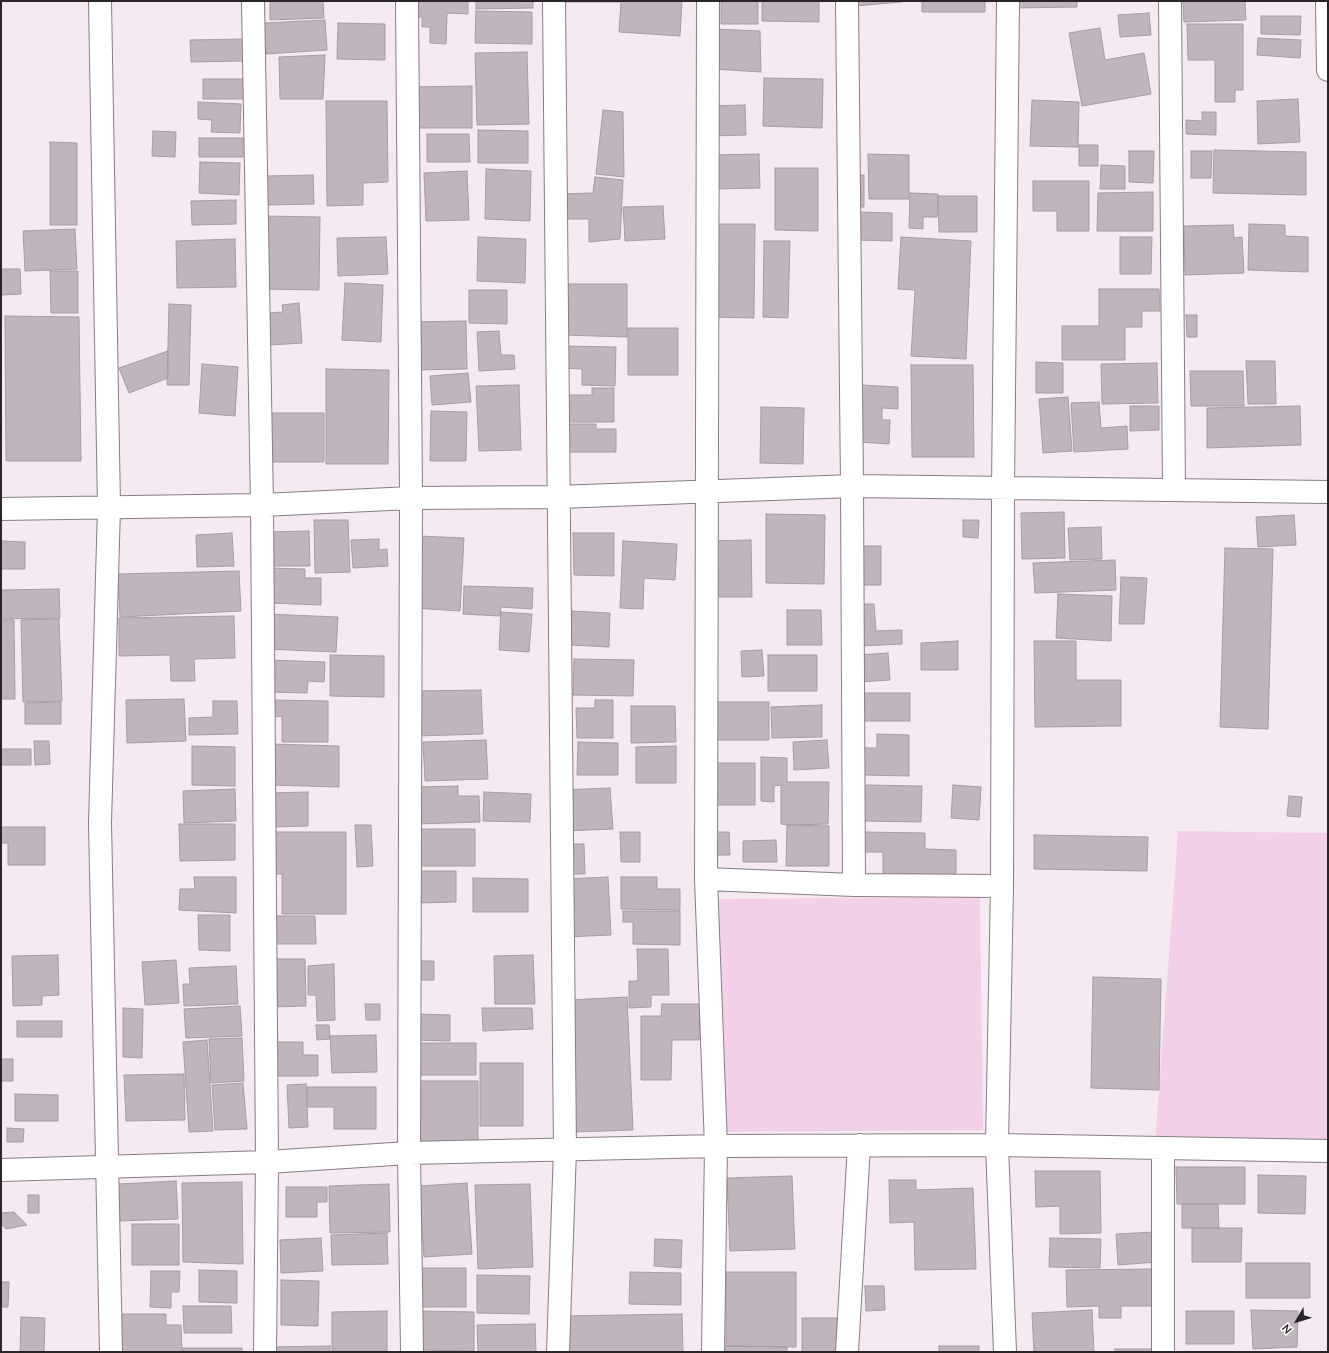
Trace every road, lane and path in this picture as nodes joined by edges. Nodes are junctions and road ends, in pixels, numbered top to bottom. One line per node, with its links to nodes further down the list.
1 (100, 1): 19 (street)
2 (253, 1): 18 (street)
3 (407, 1): 17 (street)
4 (554, 1): 16 (street)
5 (708, 1): 14 (street)
6 (847, 1): 11 (street)
7 (1008, 1): 12 (street)
8 (1170, 1): 13 (street)
9 (1327, 1): 10 (street)
10 (1328, 70)
11 (852, 486): 12 (street); 14 (street); 22 (street)
12 (1003, 489): 13 (street); 23 (street)
13 (1174, 490): 15 (street)
14 (706, 492): 16 (street); 21 (street)
15 (1328, 492)
16 (558, 497): 17 (street); 28 (street)
17 (411, 498): 18 (street); 30 (street)
18 (262, 506): 19 (street); 31 (street)
19 (109, 507): 20 (street); 32 (street)
20 (1, 509)
21 (706, 879): 22 (street); 25 (street)
22 (854, 885): 23 (street)
23 (1002, 886): 24 (street)
24 (997, 1145): 26 (street); 27 (street); 40 (street)
25 (716, 1146): 26 (street); 28 (street); 38 (street)
26 (859, 1146): 39 (street)
27 (1163, 1148): 29 (street); 41 (street)
28 (565, 1149): 30 (street); 37 (street)
29 (1328, 1151)
30 (409, 1153): 31 (street); 36 (street)
31 (267, 1162): 32 (street); 35 (street)
32 (107, 1167): 33 (street); 34 (street)
33 (1, 1170)
34 (111, 1352)
35 (265, 1352)
36 (412, 1352)
37 (558, 1352)
38 (713, 1352)
39 (847, 1352)
40 (1005, 1352)
41 (1164, 1352)

